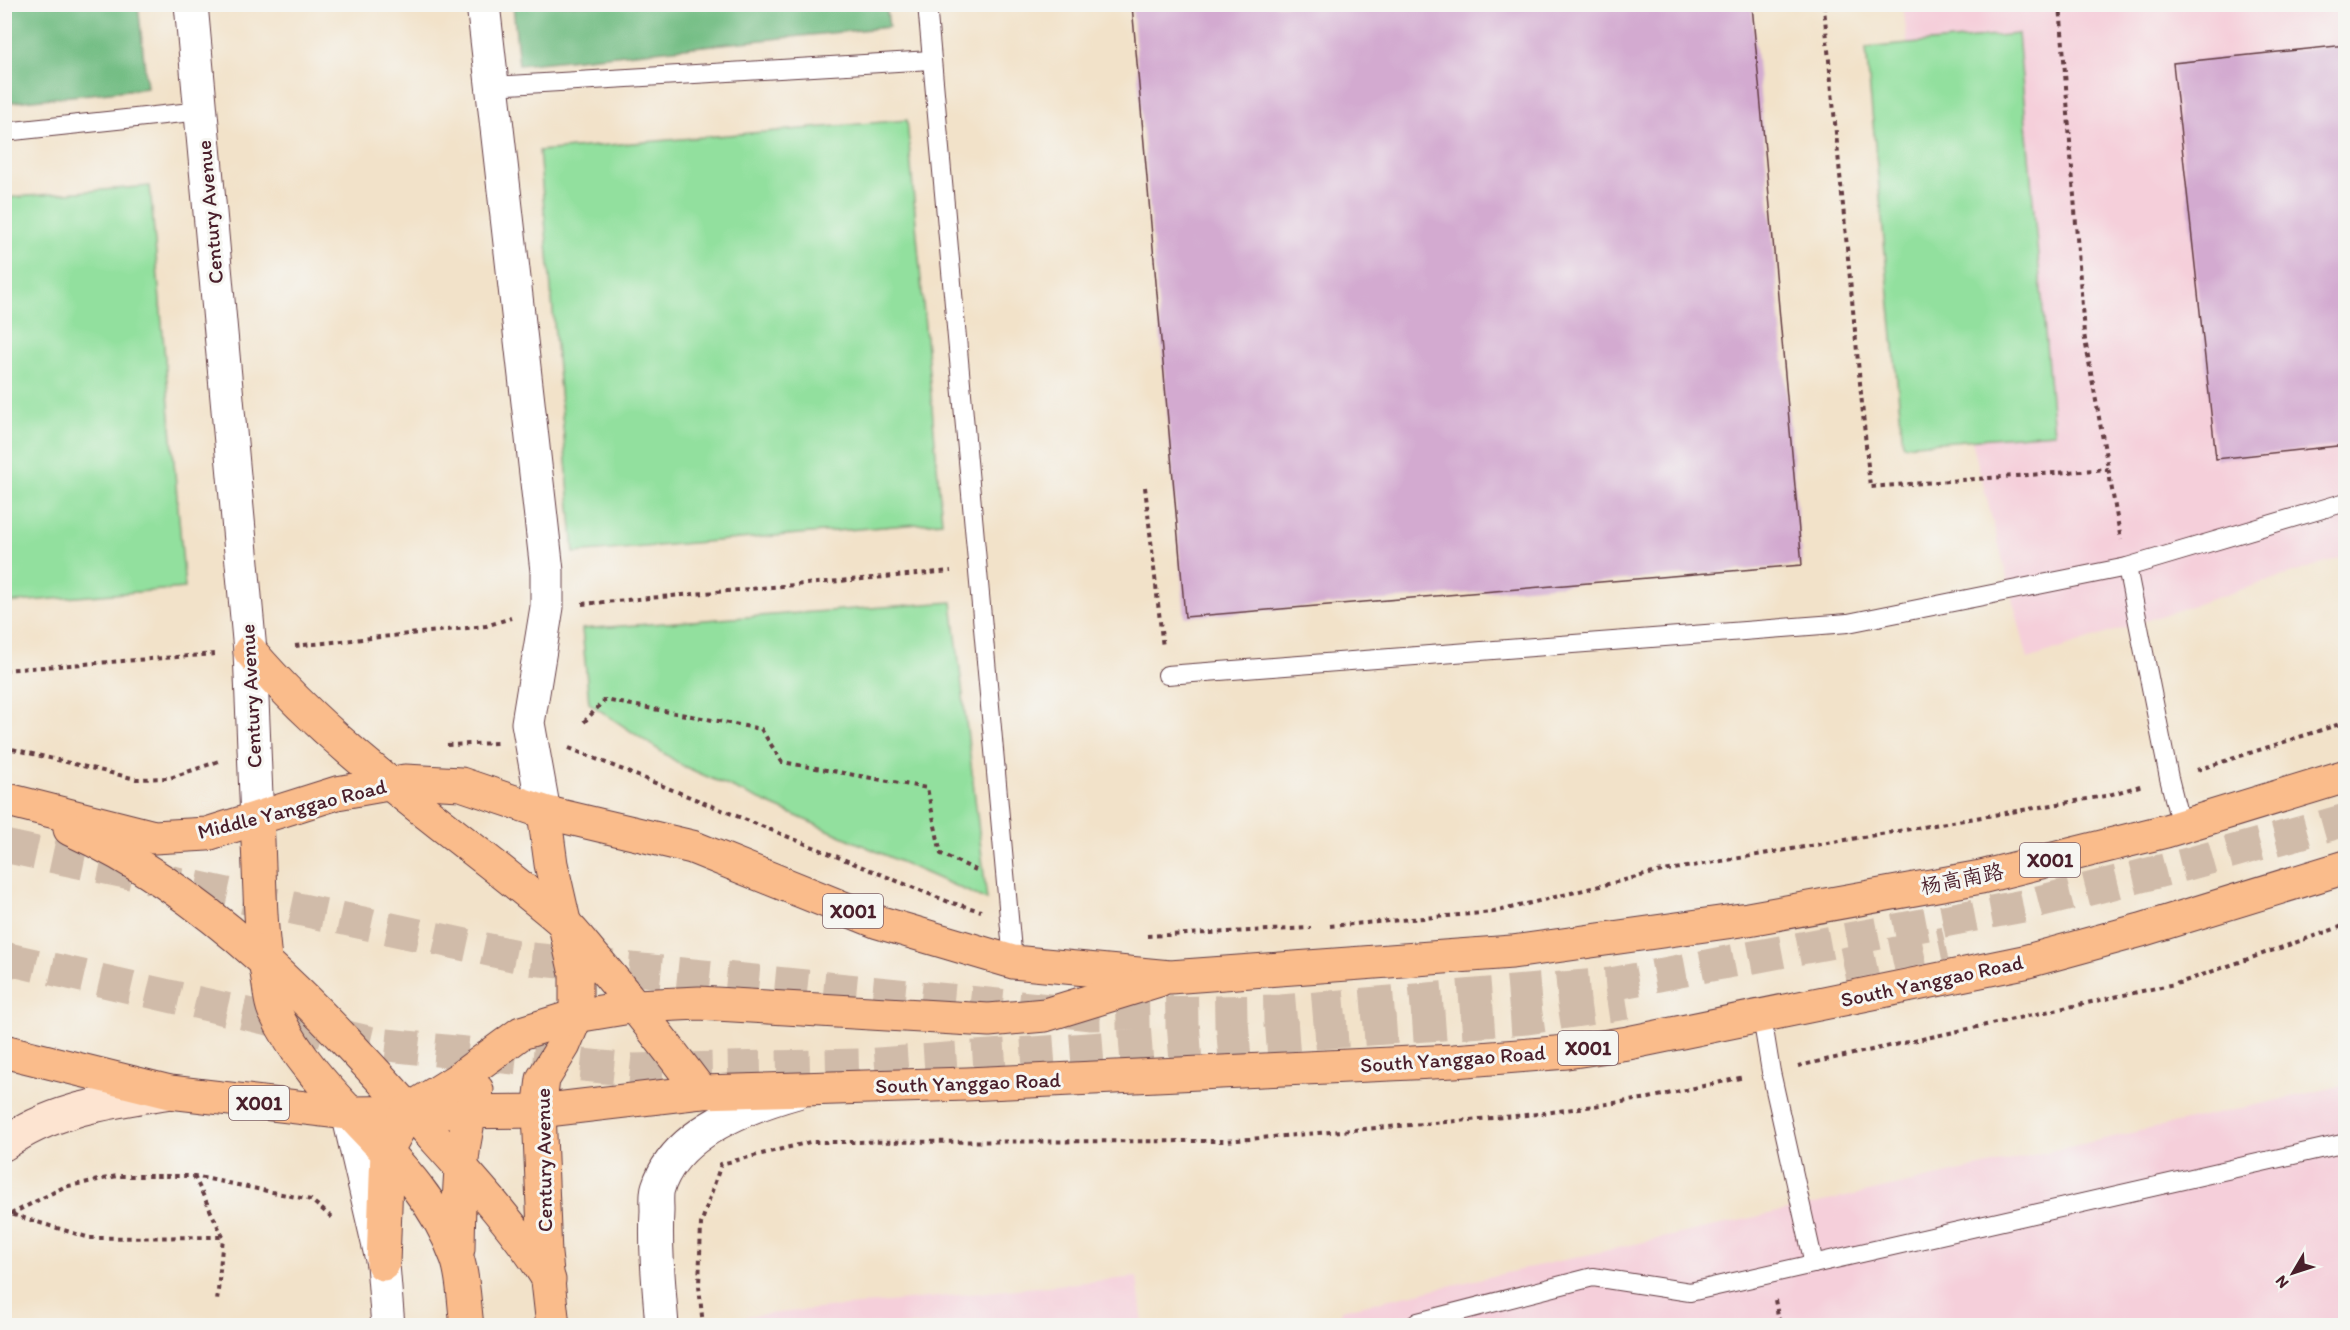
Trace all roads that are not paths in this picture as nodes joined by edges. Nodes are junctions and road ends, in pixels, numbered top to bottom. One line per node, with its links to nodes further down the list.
1 (191, 4): 6 (street, Century Avenue)
2 (483, 4): 5 (street, Century Avenue)
3 (927, 4): 4 (lane)
4 (931, 60): 5 (lane); 20 (lane)
5 (492, 86): 15 (street, Century Avenue)
6 (201, 111): 7 (lane); 10 (street, Century Avenue)
7 (4, 132)
8 (2346, 502): 9 (lane)
9 (2127, 567): 11 (lane); 17 (lane)
10 (250, 651): 13 (main road); 16 (street, Century Avenue)
11 (1167, 675)
12 (2346, 776): 17 (main road, 杨高南路 / X001)
13 (390, 784): 15 (main road, Middle Yanggao Road / X001); 16 (main road, Middle Yanggao Road / X001); 19 (main road)
14 (4, 799): 16 (main road, Middle Yanggao Road / X001); 21 (main road)
15 (544, 812): 19 (main road, Century Avenue); 20 (main road, X001)
16 (257, 820): 21 (main road, Century Avenue)
17 (2181, 826): 22 (main road, 杨高南路 / X001)
18 (2346, 867): 25 (main road, South Yanggao Road / X001)
19 (565, 924): 23 (main road); 24 (main road, Century Avenue)
20 (1013, 962): 22 (main road, X001)
21 (266, 963): 31 (main road); 34 (main road, Century Avenue)
22 (1170, 977): 23 (main road)
23 (636, 1006): 24 (main road); 30 (main road)
24 (576, 1016): 27 (main road); 33 (main road, Century Avenue)
25 (1762, 1017): 28 (main road, South Yanggao Road / X001); 41 (lane)
26 (4, 1051): 29 (main road, X001)
27 (496, 1051): 31 (main road); 32 (main road)
28 (809, 1089): 30 (main road, South Yanggao Road / X001); 46 (street)
29 (170, 1092): 34 (main road, X001); 36 (main road)
30 (701, 1092): 33 (main road, South Yanggao Road / X001)
31 (410, 1110): 32 (main road); 34 (main road); 37 (main road); 38 (main road)
32 (470, 1111): 33 (main road); 38 (main road)
33 (539, 1111): 42 (main road, Century Avenue)
34 (348, 1113): 37 (main road, Century Avenue); 40 (street)
35 (2346, 1143): 41 (lane)
36 (4, 1144)
37 (387, 1150): 39 (main road, Century Avenue); 40 (main road)
38 (460, 1167): 39 (main road); 42 (main road)
39 (458, 1260): 44 (main road, Century Avenue)
40 (383, 1264): 43 (street)
41 (1815, 1264): 47 (lane)
42 (549, 1280): 45 (main road, Century Avenue)
43 (388, 1326)
44 (467, 1326)
45 (553, 1326)
46 (662, 1326)
47 (1413, 1326)

